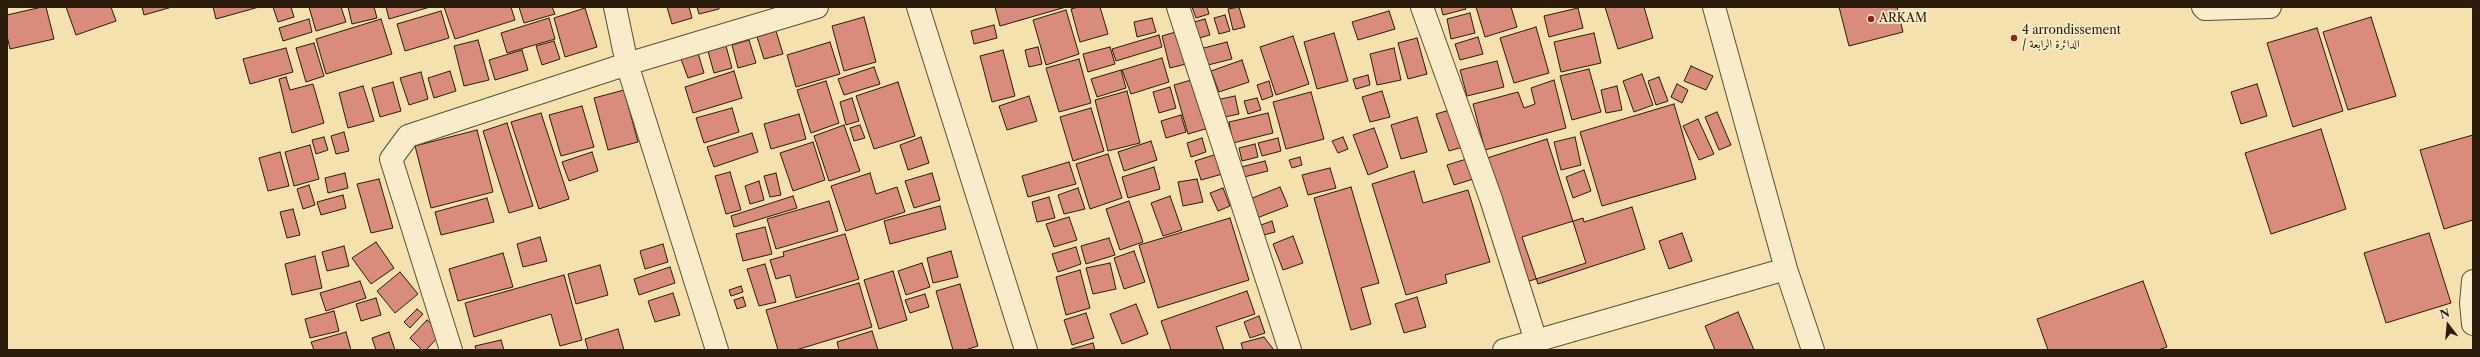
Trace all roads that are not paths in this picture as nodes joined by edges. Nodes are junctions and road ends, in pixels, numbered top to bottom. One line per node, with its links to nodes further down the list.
1 (615, 7): 9 (street)
2 (817, 7): 9 (street)
3 (918, 7): 16 (street)
4 (1178, 7): 17 (street)
5 (1422, 7): 13 (street)
6 (1714, 7): 10 (street)
7 (2203, 7): 8 (street)
8 (2270, 7)
9 (627, 64): 14 (street); 15 (street)
10 (1786, 269): 13 (street); 19 (street)
11 (2473, 281): 12 (street)
12 (2473, 324)
13 (1536, 341): 18 (street)
14 (451, 350)
15 (717, 350)
16 (1026, 350)
17 (1290, 350)
18 (1504, 350)
19 (1813, 350)

